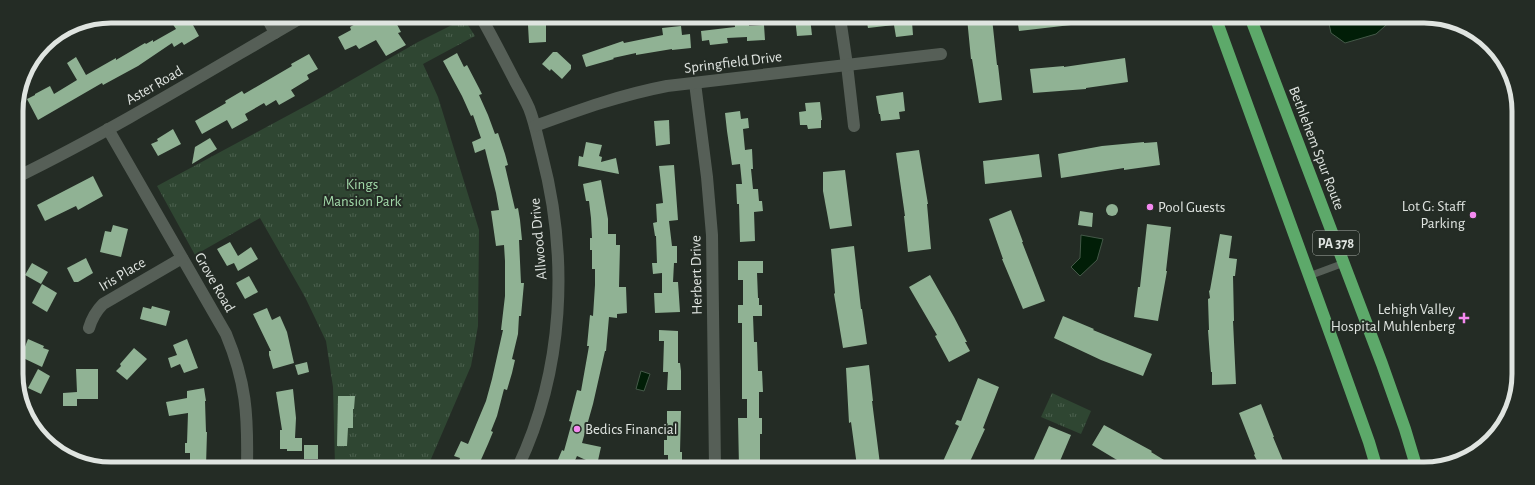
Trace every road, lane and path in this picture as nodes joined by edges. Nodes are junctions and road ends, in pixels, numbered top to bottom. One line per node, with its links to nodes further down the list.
1 (270, 23): 7 (street)
2 (292, 23): 7 (street, Aster Road)
3 (484, 23): 11 (street, Allwood Drive)
4 (841, 23): 9 (street)
5 (1217, 23): 17 (highway, PA 378)
6 (1253, 23): 16 (highway, Bethlehem Spur Route / PA 378)
7 (275, 33): 13 (street, Aster Road)
8 (941, 54): 9 (street, Springfield Drive)
9 (847, 65): 10 (street, Springfield Drive); 12 (street)
10 (695, 83): 11 (street, Springfield Drive); 21 (street, Herbert Drive)
11 (535, 126): 20 (street, Allwood Drive)
12 (854, 126)
13 (108, 129): 14 (street, Aster Road); 15 (street, Grove Road)
14 (23, 174)
15 (182, 258): 18 (street, Iris Place); 19 (street, Grove Road)
16 (1344, 263): 17 (lane); 23 (highway, Bethlehem Spur Route / PA 378)
17 (1309, 276): 22 (highway, PA 378)
18 (89, 328)
19 (247, 462)
20 (520, 462)
21 (715, 462)
22 (1375, 462)
23 (1415, 462)

